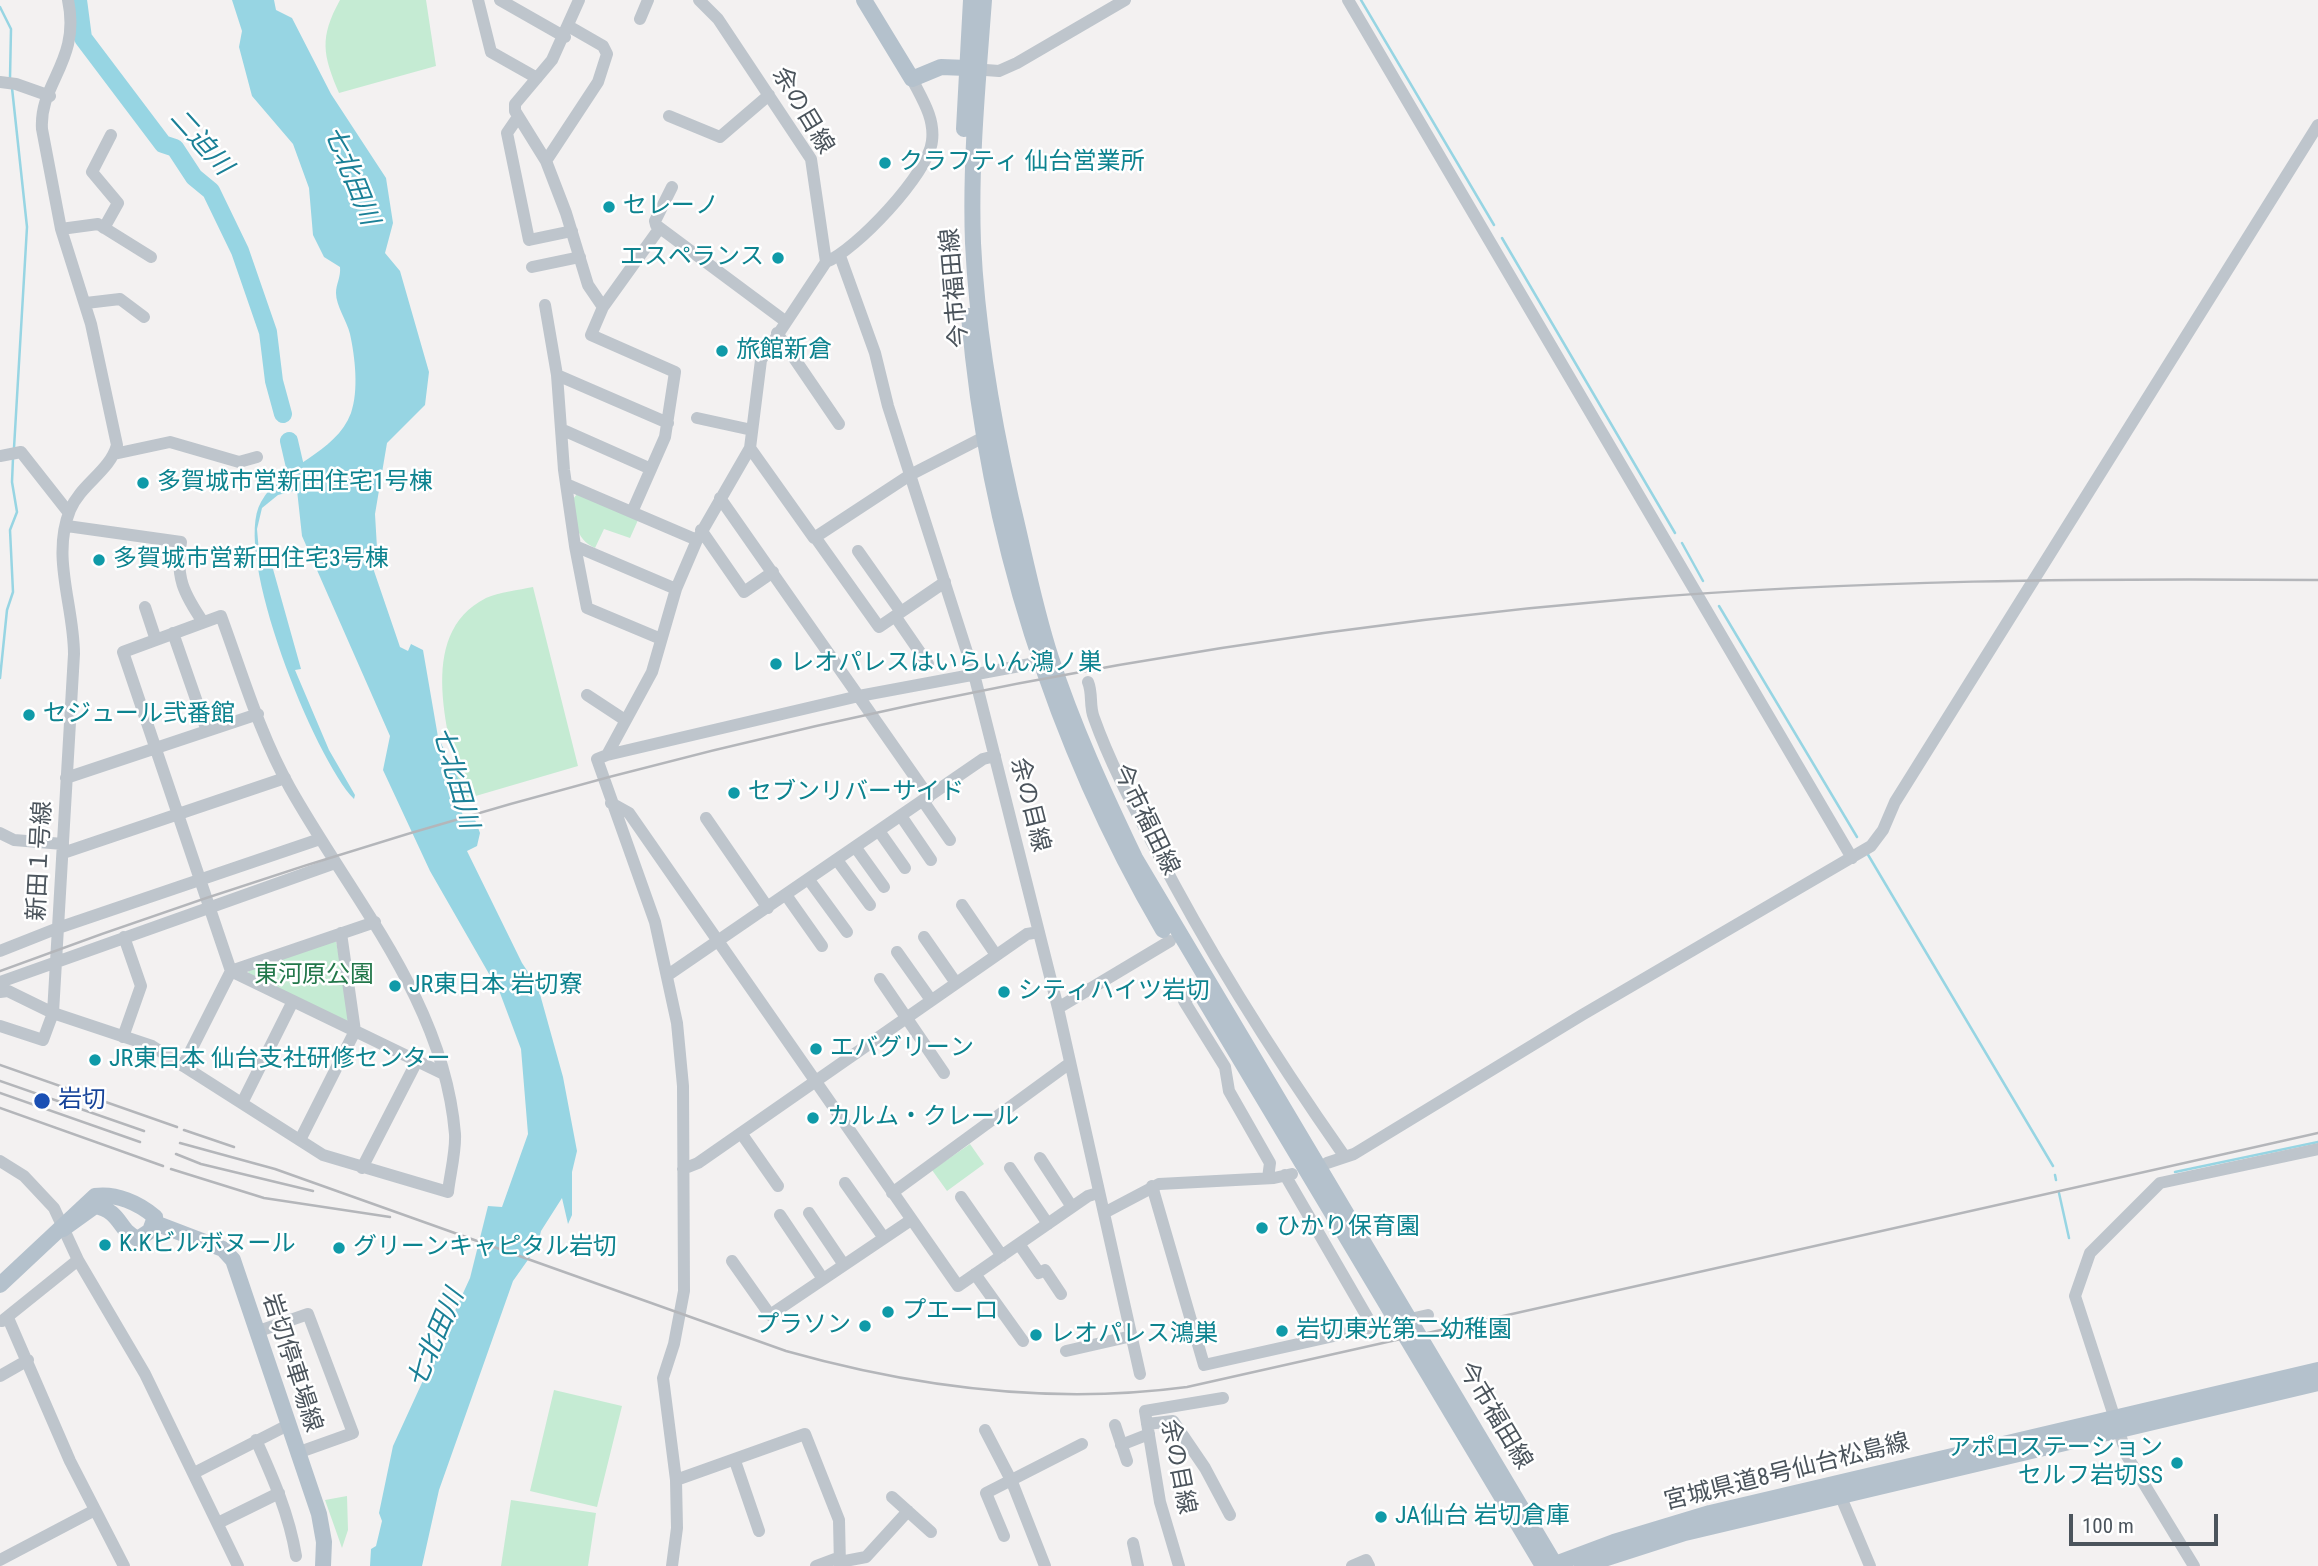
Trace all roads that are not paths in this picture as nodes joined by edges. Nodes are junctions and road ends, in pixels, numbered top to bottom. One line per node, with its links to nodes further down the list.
1 (68, 0): 19 (street)
2 (478, 0): 15 (street)
3 (500, 0): 13 (street)
4 (579, 0): 13 (street)
5 (648, 0): 12 (street)
6 (699, 0): 18 (street, 余の目線)
7 (864, 0): 16 (main road)
8 (971, 0): 14 (main road, 今市福田線)
9 (984, 0): 14 (main road, 今市福田線)
10 (1125, 0): 14 (street)
11 (1348, 0): 95 (street)
12 (640, 19)
13 (567, 32): 15 (street); 24 (street)
14 (973, 69): 16 (main road); 46 (main road, 今市福田線); 179 (main road, 今市福田線)
15 (537, 78): 21 (street)
16 (912, 79): 32 (street)
17 (7, 83): 19 (street)
18 (769, 95): 20 (street); 32 (street, 余の目線)
19 (50, 96): 27 (street)
20 (669, 116)
21 (518, 117): 24 (street); 29 (street)
22 (2318, 125): 95 (street)
23 (111, 135): 26 (street)
24 (546, 160): 29 (street)
25 (672, 187): 28 (street)
26 (104, 228): 27 (street); 30 (street)
27 (61, 229): 34 (street)
28 (659, 229): 36 (street); 38 (street)
29 (572, 231): 31 (street)
30 (151, 257)
31 (580, 257): 33 (street); 36 (street)
32 (833, 259): 38 (street); 52 (street, 余の目線)
33 (532, 267)
34 (86, 303): 37 (street); 48 (street)
35 (545, 305): 40 (street)
36 (603, 307): 42 (street)
37 (144, 317)
38 (785, 321): 39 (street)
39 (777, 333): 43 (street); 45 (street)
40 (558, 374): 42 (street); 44 (street)
41 (697, 418): 45 (street)
42 (668, 423): 51 (street)
43 (839, 424)
44 (563, 430): 51 (street); 53 (street)
45 (752, 430): 47 (street)
46 (984, 438): 52 (street); 70 (main road, 今市福田線)
47 (750, 448): 54 (street); 58 (street)
48 (114, 454): 50 (street); 56 (street)
49 (3, 455): 56 (street)
50 (257, 457)
51 (651, 469): 55 (street)
52 (910, 475): 58 (street); 62 (street, 余の目線)
53 (566, 484): 55 (street); 59 (street)
54 (720, 498): 57 (street); 61 (street)
55 (632, 512): 57 (street)
56 (68, 519): 66 (street); 82 (street, 新田１号線)
57 (699, 535): 61 (street); 63 (street)
58 (815, 537): 65 (street)
59 (575, 546): 63 (street); 68 (street)
60 (858, 551): 65 (street)
61 (773, 572): 75 (street)
62 (945, 582): 65 (street); 72 (street, 余の目線)
63 (676, 589): 68 (street)
64 (145, 607): 69 (street)
65 (898, 614): 71 (street)
66 (203, 622): 67 (street); 76 (street)
67 (173, 634): 69 (street); 78 (street)
68 (661, 639): 77 (street)
69 (156, 640): 79 (street)
70 (1041, 662): 72 (street); 115 (main road, 今市福田線)
71 (928, 664)
72 (974, 674): 75 (street); 81 (street, 余の目線)
73 (1088, 682): 147 (street)
74 (587, 695): 77 (street)
75 (859, 696): 80 (street); 84 (street)
76 (258, 714): 78 (street); 83 (street)
77 (625, 720): 80 (street)
78 (207, 731): 79 (street)
79 (156, 748): 82 (street); 86 (street)
80 (607, 755): 85 (street)
81 (990, 757): 84 (street); 112 (street, 余の目線)
82 (66, 778): 93 (street, 新田１号線)
83 (285, 778): 86 (street); 91 (street)
84 (926, 799): 87 (street); 92 (street)
85 (611, 803): 116 (street); 123 (street)
86 (178, 813): 93 (street); 100 (street)
87 (901, 816): 89 (street); 97 (street)
88 (706, 818): 107 (street)
89 (879, 831): 94 (street); 99 (street)
90 (0, 833): 93 (street)
91 (320, 839): 98 (street); 100 (street)
92 (950, 840)
93 (63, 848): 109 (street, 新田１号線)
94 (856, 848): 96 (street); 102 (street)
95 (1852, 858): 147 (street)
96 (837, 860): 101 (street); 104 (street)
97 (931, 860)
98 (335, 863): 106 (street); 108 (street)
99 (905, 868)
100 (200, 879): 106 (street); 109 (street)
101 (809, 880): 103 (street); 110 (street)
102 (884, 887)
103 (786, 895): 107 (street); 117 (street)
104 (870, 905)
105 (962, 905): 120 (street)
106 (211, 907): 113 (street); 122 (street)
107 (768, 908): 116 (street)
108 (375, 922): 111 (street); 141 (street)
109 (58, 928): 118 (street); 121 (street, 新田１号線)
110 (846, 932)
111 (341, 933): 122 (street); 135 (street)
112 (1034, 933): 120 (street); 131 (street, 余の目線)
113 (124, 937): 121 (street); 136 (street)
114 (924, 937): 126 (street)
115 (1170, 940): 127 (main road, 今市福田線); 131 (street)
116 (719, 942): 123 (street); 142 (street)
117 (821, 946)
118 (0, 951)
119 (897, 952): 129 (street)
120 (996, 955): 126 (street)
121 (55, 961): 125 (street); 132 (street, 新田１号線)
122 (232, 971): 130 (street); 138 (street)
123 (668, 975): 153 (street)
124 (880, 979): 133 (street)
125 (0, 982)
126 (956, 983): 129 (street)
127 (1198, 990): 154 (street); 179 (main road, 今市福田線)
128 (0, 992): 132 (street)
129 (931, 1000): 133 (street)
130 (293, 1001): 135 (street); 143 (street)
131 (1058, 1007): 139 (street, 余の目線)
132 (53, 1013): 134 (street); 136 (street)
133 (906, 1017): 140 (street); 142 (street)
134 (0, 1026)
135 (355, 1031): 137 (street); 145 (street)
136 (122, 1037): 138 (street)
137 (417, 1061): 141 (street); 151 (street)
138 (183, 1066): 143 (street)
139 (1066, 1067): 158 (street); 159 (street, 余の目線)
140 (944, 1073)
141 (444, 1074): 151 (street)
142 (813, 1081): 144 (street); 158 (street)
143 (242, 1103): 145 (street)
144 (741, 1133): 153 (street); 156 (street)
145 (300, 1140): 151 (street)
146 (2318, 1149): 193 (street)
147 (1345, 1157): 150 (street)
148 (1040, 1158): 161 (street)
149 (0, 1161): 168 (street)
150 (1327, 1163)
151 (362, 1168)
152 (1010, 1168): 167 (street)
153 (683, 1169): 205 (street)
154 (1268, 1178): 157 (street); 182 (street)
155 (845, 1183): 169 (street)
156 (778, 1186)
157 (1152, 1186): 163 (street); 182 (street)
158 (892, 1193): 165 (street)
159 (1095, 1194): 161 (street); 163 (street, 余の目線)
160 (961, 1197): 171 (street)
161 (1072, 1207): 167 (street)
162 (809, 1213): 174 (street)
163 (1104, 1213): 184 (street, 余の目線)
164 (780, 1215): 176 (street)
165 (911, 1220): 169 (street); 175 (street)
166 (155, 1223): 168 (main road, 岩切停車場線); 168 (main road); 183 (main road, 岩切停車場線)
167 (1048, 1224): 170 (street)
168 (63, 1229): 172 (street); 177 (main road)
169 (884, 1238): 174 (street)
170 (1019, 1244): 171 (street); 178 (street)
171 (1002, 1256): 175 (street)
172 (78, 1260): 181 (street); 204 (street)
173 (732, 1262): 176 (street)
174 (844, 1265): 176 (street)
175 (975, 1274): 185 (street)
176 (823, 1279)
177 (0, 1285)
178 (1061, 1294)
179 (1397, 1312): 222 (main road, 今市福田線)
180 (1428, 1315): 182 (street)
181 (4, 1320): 187 (street)
182 (1373, 1327)
183 (256, 1332): 194 (main road, 岩切停車場線); 201 (street)
184 (1132, 1336): 186 (street); 189 (street, 余の目線)
185 (1023, 1341)
186 (1066, 1351)
187 (28, 1360): 190 (street); 210 (street)
188 (2318, 1370): 193 (main road, 宮城県道8号仙台松島線)
189 (1140, 1374)
190 (0, 1376)
191 (2318, 1383): 193 (main road, 宮城県道8号仙台松島線)
192 (1223, 1398): 196 (street, 余の目線)
193 (2115, 1423): 207 (main road, 宮城県道8号仙台松島線); 234 (street)
194 (288, 1425): 198 (street); 201 (main road, 岩切停車場線)
195 (1115, 1425): 200 (street)
196 (1148, 1429): 200 (street); 212 (street); 229 (street, 余の目線)
197 (985, 1430): 206 (street)
198 (256, 1440): 204 (street); 208 (street)
199 (1082, 1444): 206 (street)
200 (1121, 1445): 203 (street)
201 (297, 1453): 224 (main road, 岩切停車場線)
202 (735, 1461): 205 (street); 214 (street); 220 (street)
203 (1127, 1461)
204 (194, 1473): 213 (street)
205 (676, 1480): 225 (street)
206 (1012, 1482): 216 (street); 227 (street)
207 (1838, 1489): 222 (main road, 宮城県道8号仙台松島線); 232 (main road, 宮城県道8号仙台松島線); 233 (street)
208 (279, 1493): 213 (street); 218 (street)
209 (892, 1497): 211 (street)
210 (95, 1510): 219 (street); 221 (street)
211 (908, 1511): 215 (street); 220 (street)
212 (1230, 1515)
213 (218, 1523): 223 (street)
214 (759, 1531)
215 (931, 1532)
216 (1004, 1536)
217 (1133, 1543): 228 (street)
218 (296, 1556)
219 (0, 1560)
220 (840, 1562): 226 (street)
221 (122, 1565)
222 (1551, 1565)
223 (238, 1566)
224 (323, 1566)
225 (672, 1566)
226 (816, 1566)
227 (1045, 1566)
228 (1138, 1566)
229 (1179, 1566)
230 (1352, 1566): 231 (street)
231 (1369, 1566)
232 (1582, 1566)
233 (1870, 1566)
234 (2194, 1566)

